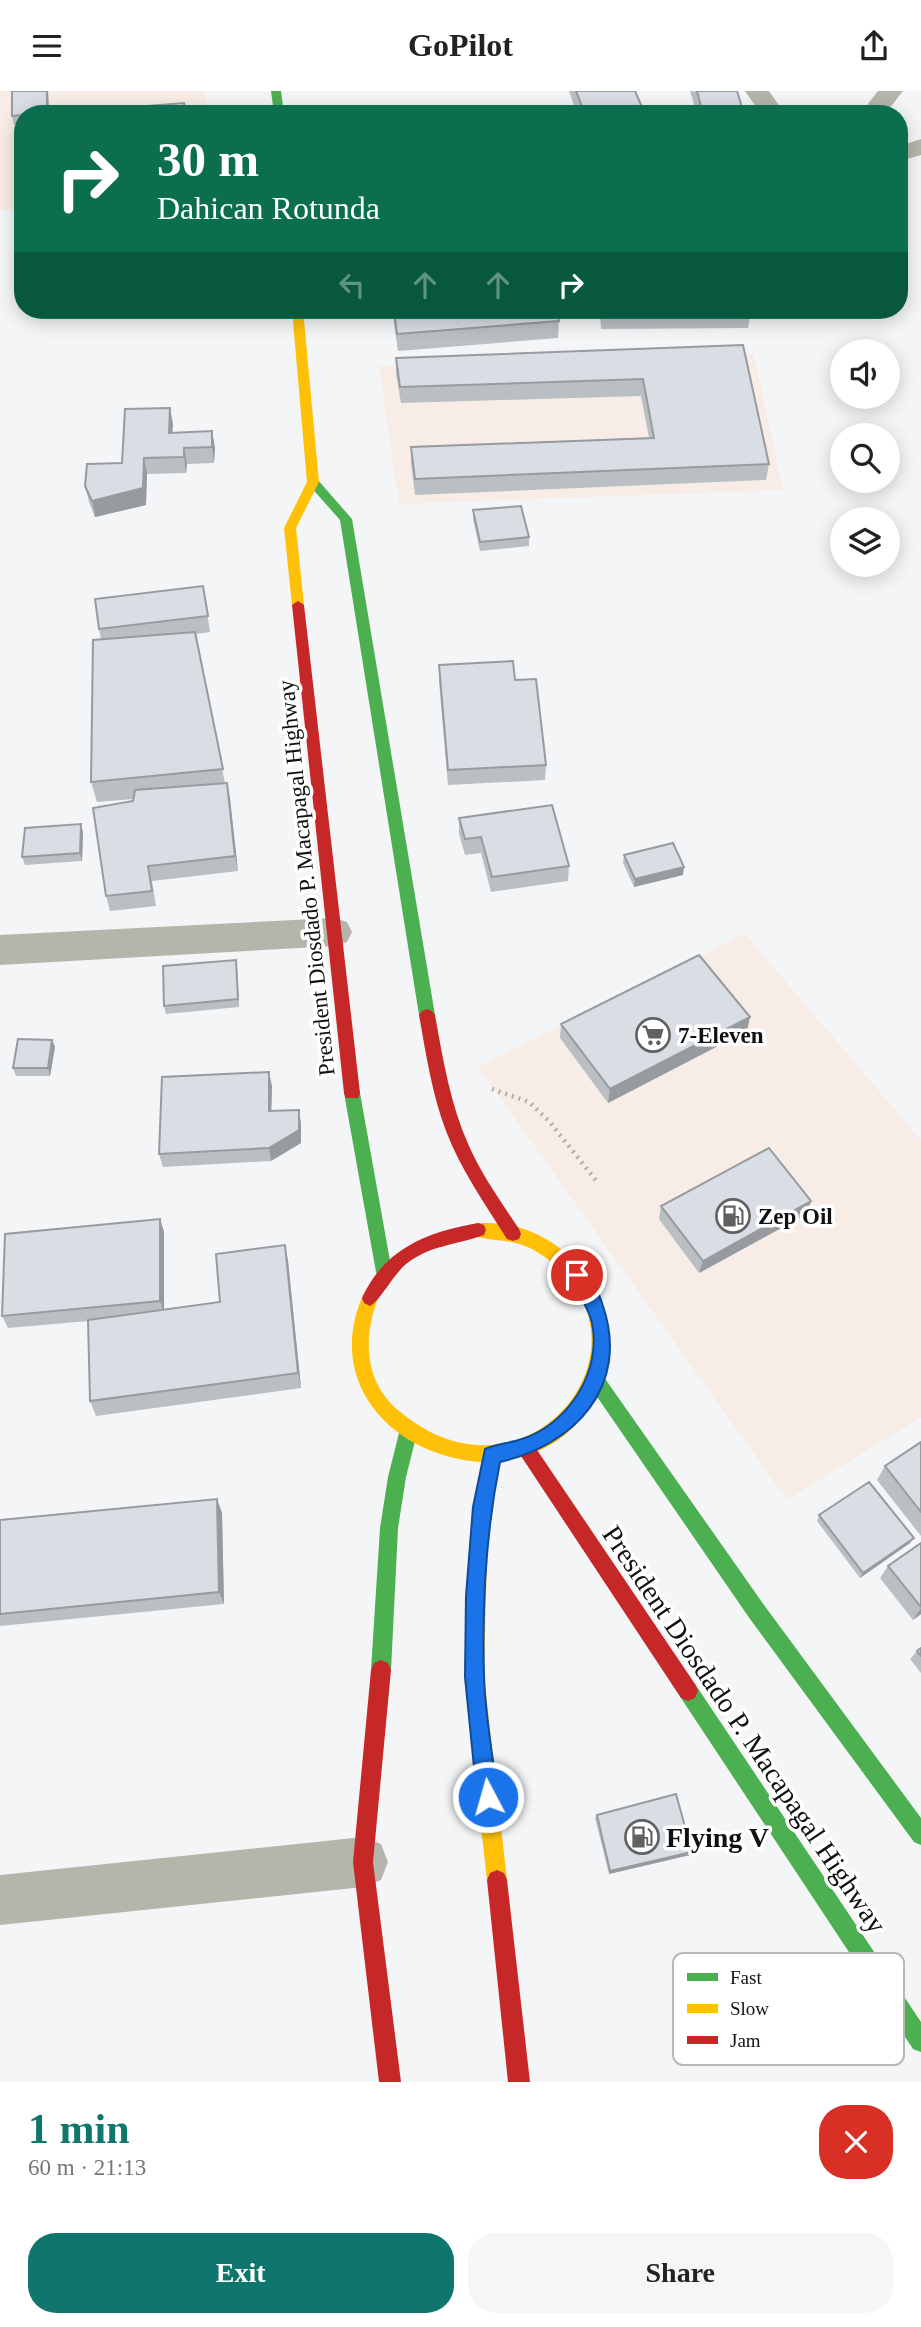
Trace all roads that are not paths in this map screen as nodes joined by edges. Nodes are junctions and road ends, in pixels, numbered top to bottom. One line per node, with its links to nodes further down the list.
1 (891, 91): 2 (street)
2 (879, 105)
3 (298, 319): 4 (main road)
4 (313, 482): 5 (main road, President Diosdado P. Macapagal Highway); 7 (main road)
5 (334, 932): 6 (street); 8 (main road, President Diosdado P. Macapagal Highway)
6 (0, 950)
7 (513, 1234): 8 (main road); 9 (main road)
8 (384, 1272): 10 (main road)
9 (595, 1379): 11 (main road); 13 (main road)
10 (408, 1433): 12 (main road); 14 (main road)
11 (525, 1447): 12 (main road); 16 (main road, President Diosdado P. Macapagal Highway)
12 (492, 1455): 20 (main road)
13 (921, 1835)
14 (363, 1861): 15 (street); 19 (main road)
15 (0, 1900)
16 (862, 1953)
17 (904, 2016): 18 (main road, President Diosdado P. Macapagal Highway)
18 (921, 2041)
19 (390, 2082)
20 (519, 2082)

